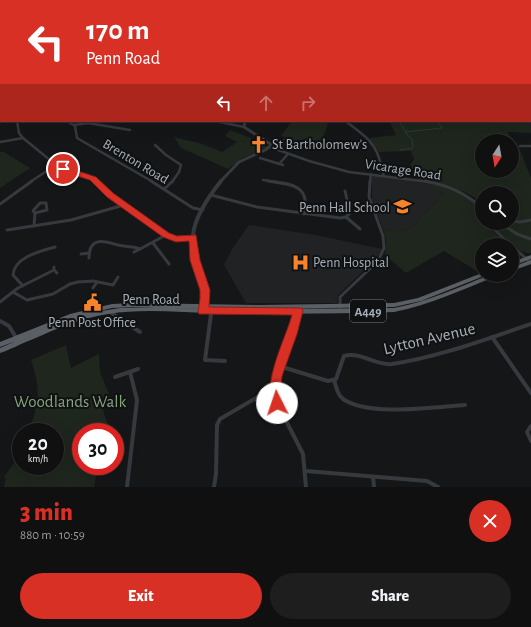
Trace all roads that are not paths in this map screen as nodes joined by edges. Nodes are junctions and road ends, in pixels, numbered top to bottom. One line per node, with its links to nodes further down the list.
1 (17, 122): 9 (street)
2 (69, 122): 6 (street)
3 (220, 122): 7 (street)
4 (245, 122): 7 (street)
5 (346, 122): 21 (street)
6 (74, 125): 8 (street); 23 (street, Brenton Road)
7 (244, 127): 12 (street)
8 (131, 130)
9 (23, 138): 10 (street); 18 (street)
10 (0, 142)
11 (155, 145): 23 (street)
12 (271, 146): 15 (street, Vicarage Road); 25 (street)
13 (520, 146): 14 (street)
14 (531, 146)
15 (288, 154): 17 (street); 20 (street, Vicarage Road)
16 (261, 160): 17 (street)
17 (279, 164): 19 (street)
18 (56, 165): 27 (street); 28 (street)
19 (283, 165)
20 (371, 174): 21 (street, Vicarage Road); 67 (street)
21 (384, 176): 26 (street, Vicarage Road)
22 (265, 181): 31 (street)
23 (164, 189): 29 (street, Brenton Road)
24 (351, 194): 32 (street)
25 (211, 195): 29 (street); 31 (street)
26 (475, 201)
27 (0, 204)
28 (124, 205): 35 (street); 40 (street)
29 (203, 210): 41 (street)
30 (35, 213): 30 (street); 35 (street)
31 (304, 214): 32 (street)
32 (346, 217): 36 (street)
33 (531, 220): 34 (street)
34 (519, 222)
35 (34, 226): 37 (street)
36 (360, 229)
37 (7, 230)
38 (495, 230): 42 (street)
39 (511, 230): 43 (street)
40 (166, 235): 41 (street); 44 (street)
41 (193, 238): 68 (street)
42 (503, 238)
43 (531, 239)
44 (153, 242): 46 (street); 51 (street)
45 (55, 247): 63 (street)
46 (140, 249): 47 (street); 49 (street)
47 (134, 252)
48 (519, 252): 54 (street)
49 (89, 253): 50 (street); 52 (street)
50 (81, 254)
51 (163, 256): 53 (street); 56 (street)
52 (89, 258)
53 (159, 258)
54 (530, 261): 55 (highway); 57 (highway)
55 (519, 263)
56 (169, 264)
57 (519, 266)
58 (55, 270): 63 (street)
59 (118, 276): 61 (street)
60 (475, 278): 67 (highway, Penn Road / A449)
61 (97, 282): 64 (street); 65 (street)
62 (477, 282): 67 (highway, Penn Road / A449)
63 (22, 286): 65 (street)
64 (93, 288)
65 (13, 292): 66 (street)
66 (0, 302)
67 (340, 308): 69 (highway, Penn Road / A449)
68 (204, 309): 69 (highway, Penn Road / A449); 70 (highway, Penn Road / A449); 71 (highway, Penn Road / A449); 76 (highway, Penn Road / A449)
69 (298, 309): 71 (highway, Penn Road / A449); 80 (street)
70 (109, 312): 74 (street); 76 (highway, Penn Road / A449)
71 (211, 312): 79 (street)
72 (0, 321): 76 (street)
73 (531, 324): 75 (street, Lytton Avenue)
74 (140, 332)
75 (492, 337): 84 (street, Lytton Avenue); 86 (street)
76 (18, 340): 77 (highway, Penn Road / A449); 78 (highway, Penn Road / A449)
77 (0, 345)
78 (0, 350)
79 (225, 361)
80 (279, 366): 84 (street); 85 (street)
81 (138, 370): 82 (street)
82 (130, 372): 83 (street); 92 (street)
83 (115, 378)
84 (334, 380): 87 (street)
85 (275, 387): 90 (street); 93 (street)
86 (531, 393)
87 (465, 405)
88 (531, 426): 89 (street)
89 (531, 440)
90 (306, 471): 91 (street); 94 (street)
91 (373, 477): 95 (street); 96 (street)
92 (127, 487)
93 (214, 487)
94 (306, 487)
95 (374, 487)
96 (438, 487)

